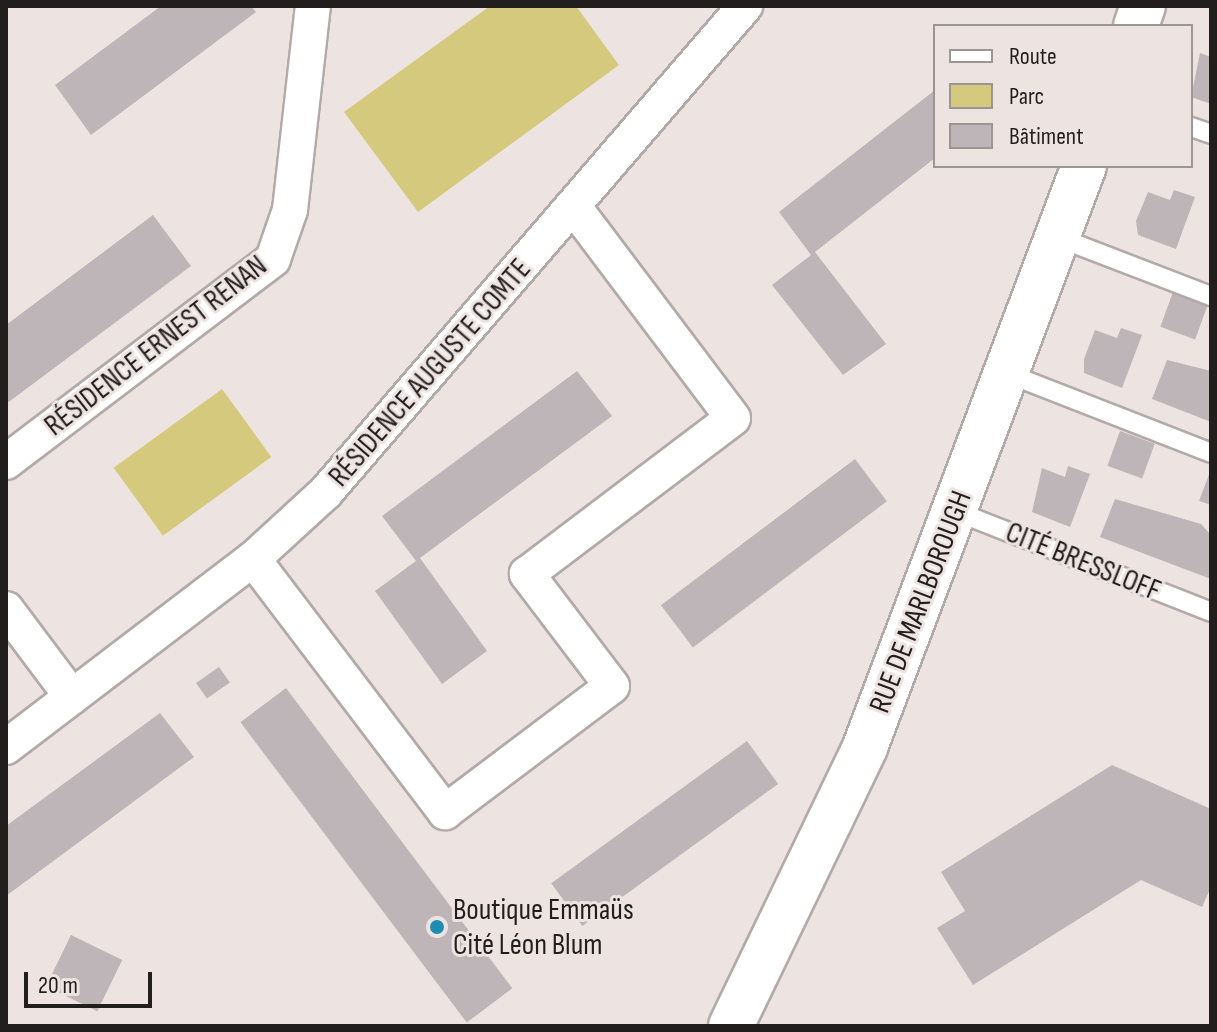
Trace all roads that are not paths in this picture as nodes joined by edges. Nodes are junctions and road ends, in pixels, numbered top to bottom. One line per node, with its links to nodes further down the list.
1 (313, 6): 9 (street, RÉSIDENCE ERNEST RENAN)
2 (745, 6): 4 (street, RÉSIDENCE AUGUSTE COMTE)
3 (1083, 168): 5 (main road, RUE DE MARLBOROUGH)
4 (574, 207): 11 (street, RÉSIDENCE AUGUSTE COMTE); 11 (street)
5 (1057, 237): 6 (lane); 7 (main road, RUE DE MARLBOROUGH)
6 (1211, 296)
7 (1006, 373): 8 (lane); 10 (main road, RUE DE MARLBOROUGH)
8 (1211, 453)
9 (6, 462)
10 (955, 511): 13 (lane, CITÉ BRESSLOFF); 16 (main road, RUE DE MARLBOROUGH)
11 (253, 559): 14 (street, RÉSIDENCE AUGUSTE COMTE)
12 (6, 609): 14 (street)
13 (1211, 612)
14 (72, 697): 15 (street, RÉSIDENCE AUGUSTE COMTE)
15 (6, 747)
16 (731, 1026)

